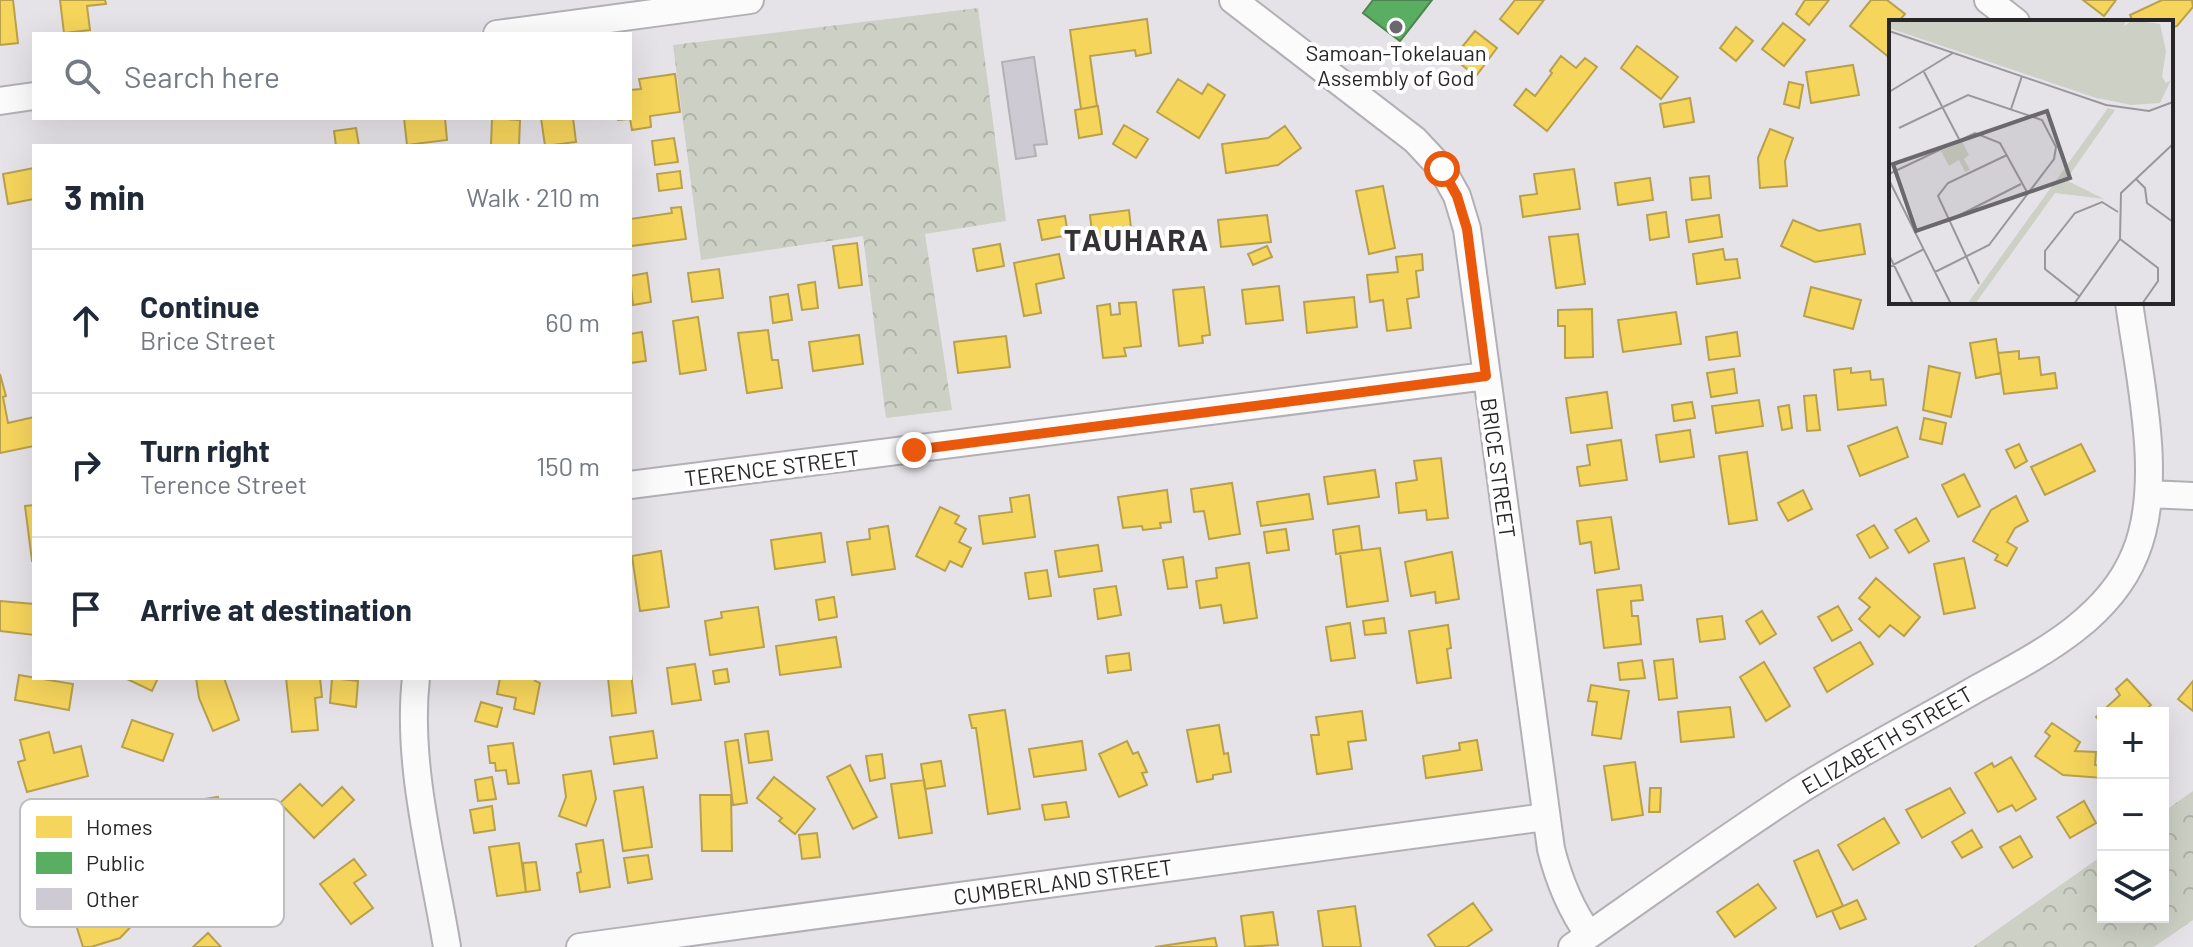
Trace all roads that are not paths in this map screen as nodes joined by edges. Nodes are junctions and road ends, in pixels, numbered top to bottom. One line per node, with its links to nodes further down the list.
1 (750, 0): 5 (street)
2 (1233, 0): 9 (street, BRICE STREET)
3 (1988, 0): 4 (street)
4 (2013, 20)
5 (512, 32)
6 (32, 96): 7 (street)
7 (0, 101)
8 (2129, 304): 11 (street, ELIZABETH STREET)
9 (1486, 376): 10 (street, TERENCE STREET); 14 (street, BRICE STREET)
10 (632, 485)
11 (2149, 494): 12 (street); 15 (street, ELIZABETH STREET)
12 (2193, 496)
13 (416, 680): 16 (street)
14 (1546, 817): 15 (street, BRICE STREET); 17 (street, CUMBERLAND STREET)
15 (1581, 941)
16 (447, 947)
17 (580, 947)

